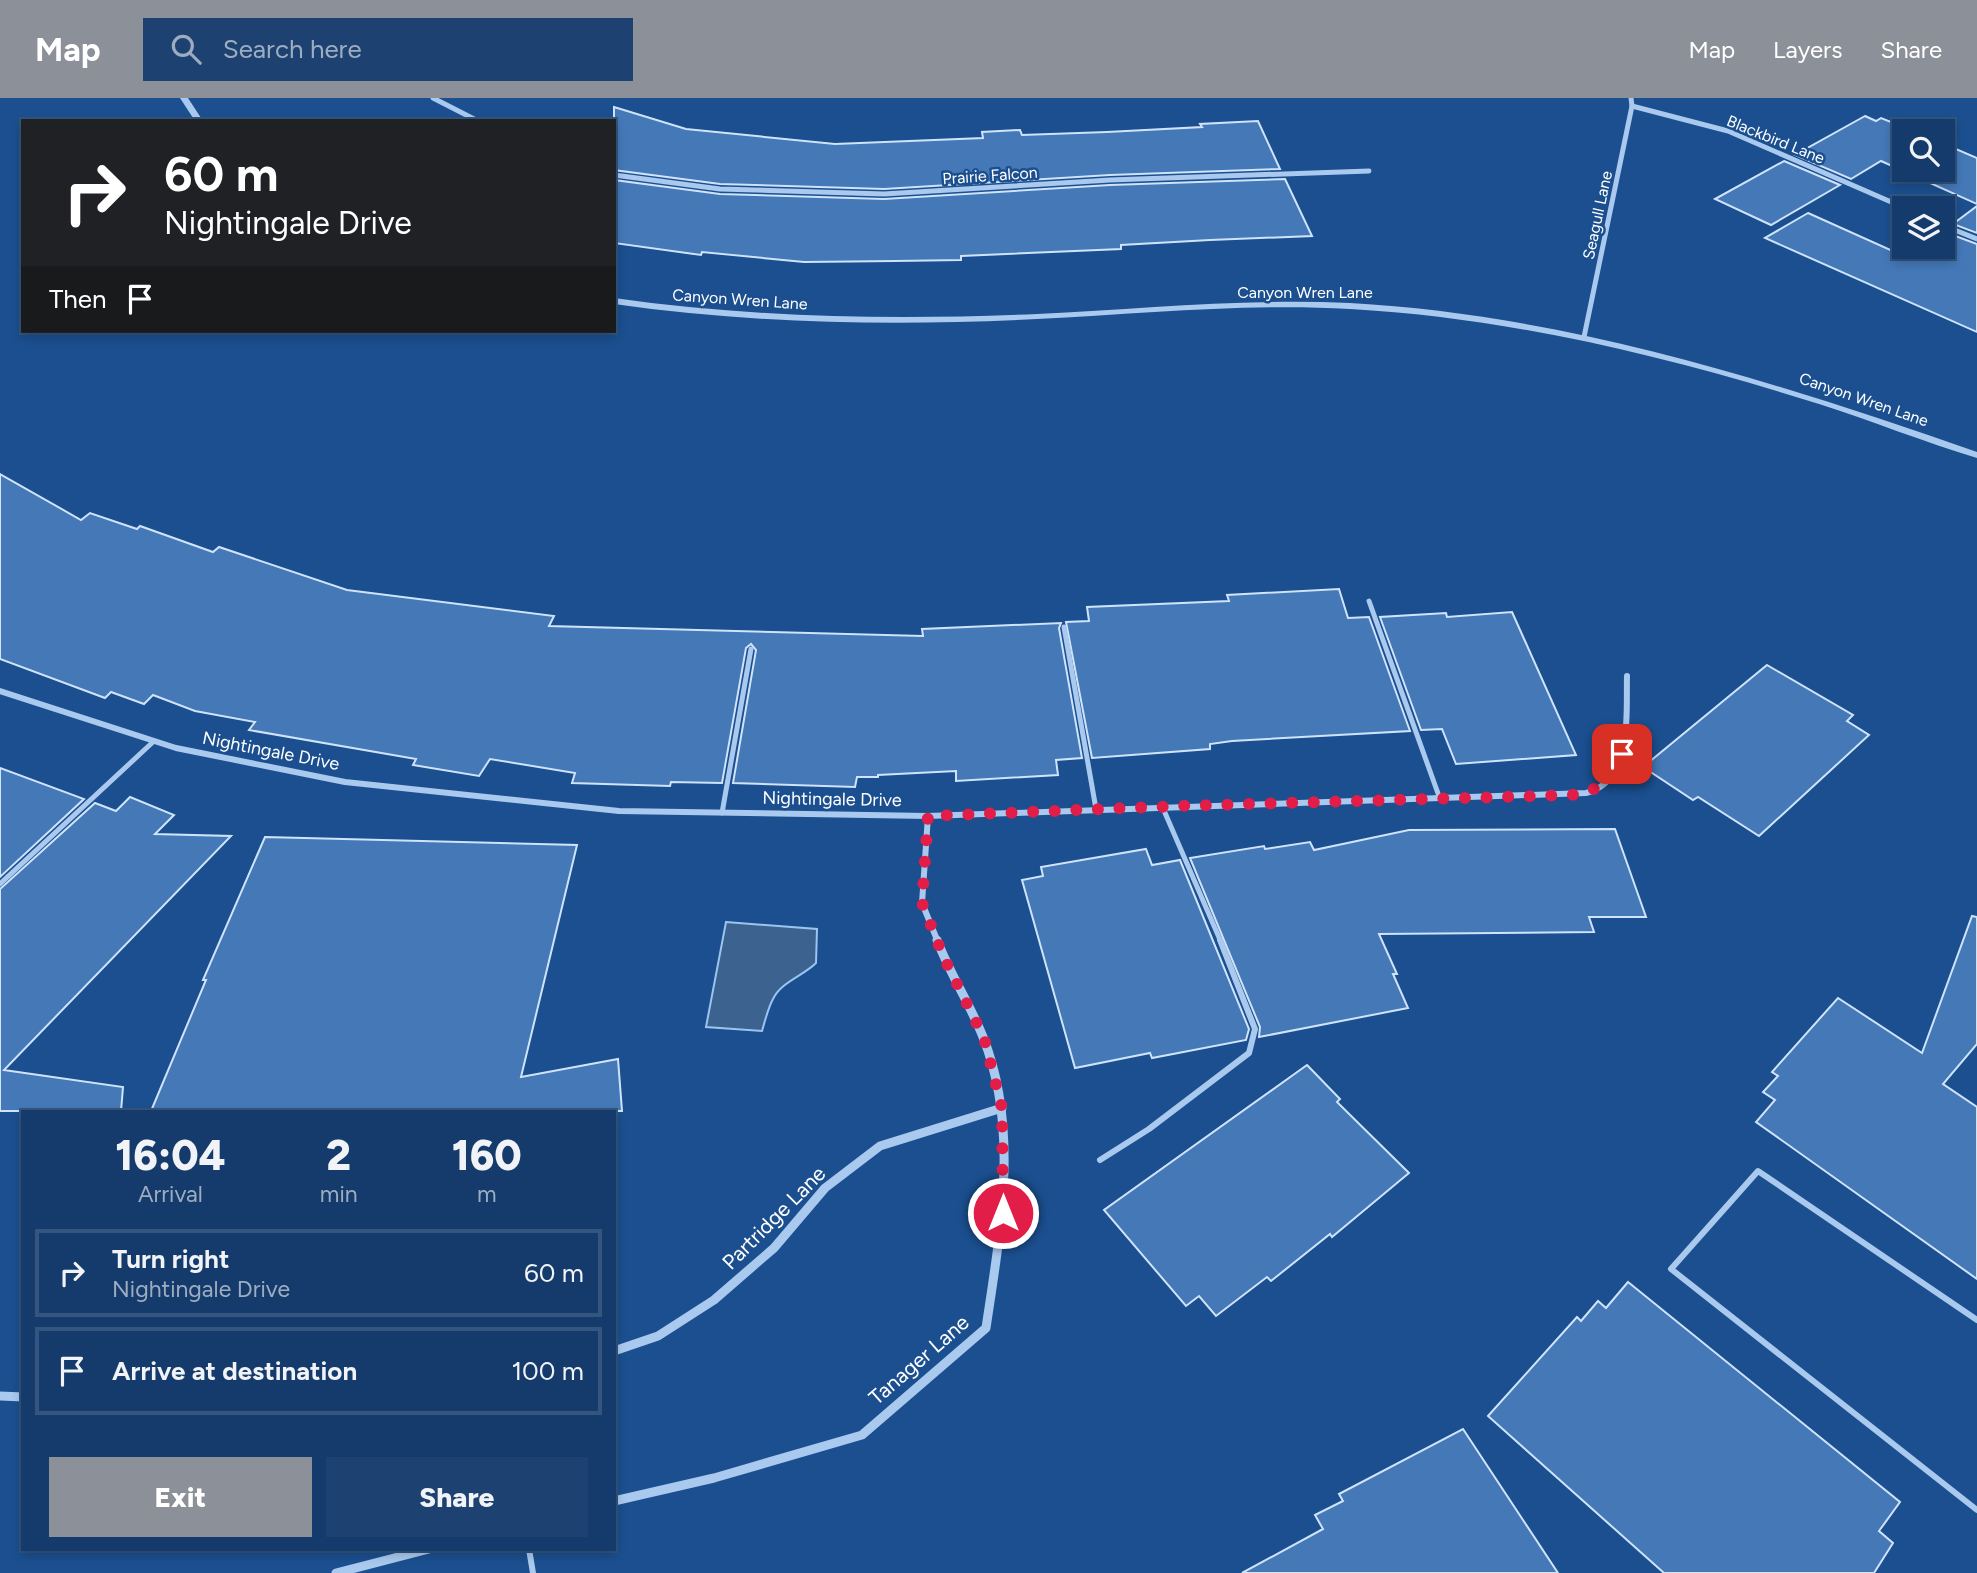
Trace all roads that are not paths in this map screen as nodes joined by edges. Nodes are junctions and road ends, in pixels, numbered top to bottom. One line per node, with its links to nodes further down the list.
1 (184, 98): 5 (street)
2 (433, 98): 6 (street)
3 (1631, 98): 4 (street, Seagull Lane)
4 (1632, 106): 9 (street, Blackbird Lane); 13 (street, Seagull Lane)
5 (198, 119)
6 (474, 119)
7 (1369, 171): 8 (street, Prairie Falcon)
8 (616, 175)
9 (1892, 202)
10 (1955, 230): 11 (street)
11 (1977, 239)
12 (616, 301): 13 (street, Canyon Wren Lane)
13 (1584, 337): 14 (street, Canyon Wren Lane)
14 (1977, 455)
15 (1369, 601): 21 (lane)
16 (1064, 627): 23 (lane)
17 (751, 649): 24 (lane)
18 (1627, 676): 21 (street, Nightingale Drive)
19 (0, 691): 20 (street, Nightingale Drive)
20 (154, 741): 24 (street, Nightingale Drive); 26 (lane)
21 (1440, 799): 22 (street, Nightingale Drive)
22 (1162, 806): 23 (street, Nightingale Drive); 28 (lane)
23 (1096, 809): 25 (street, Nightingale Drive)
24 (722, 813): 25 (street, Nightingale Drive)
25 (928, 816): 27 (street, Tanager Lane)
26 (0, 884)
27 (1002, 1108): 30 (street, Partridge Lane); 33 (street, Tanager Lane)
28 (1100, 1160)
29 (1977, 1320): 34 (lane)
30 (616, 1350)
31 (0, 1396): 32 (street)
32 (21, 1397)
33 (616, 1501)
34 (1977, 1510)
35 (421, 1551): 37 (street)
36 (529, 1551): 38 (lane)
37 (336, 1573)
38 (533, 1573)

